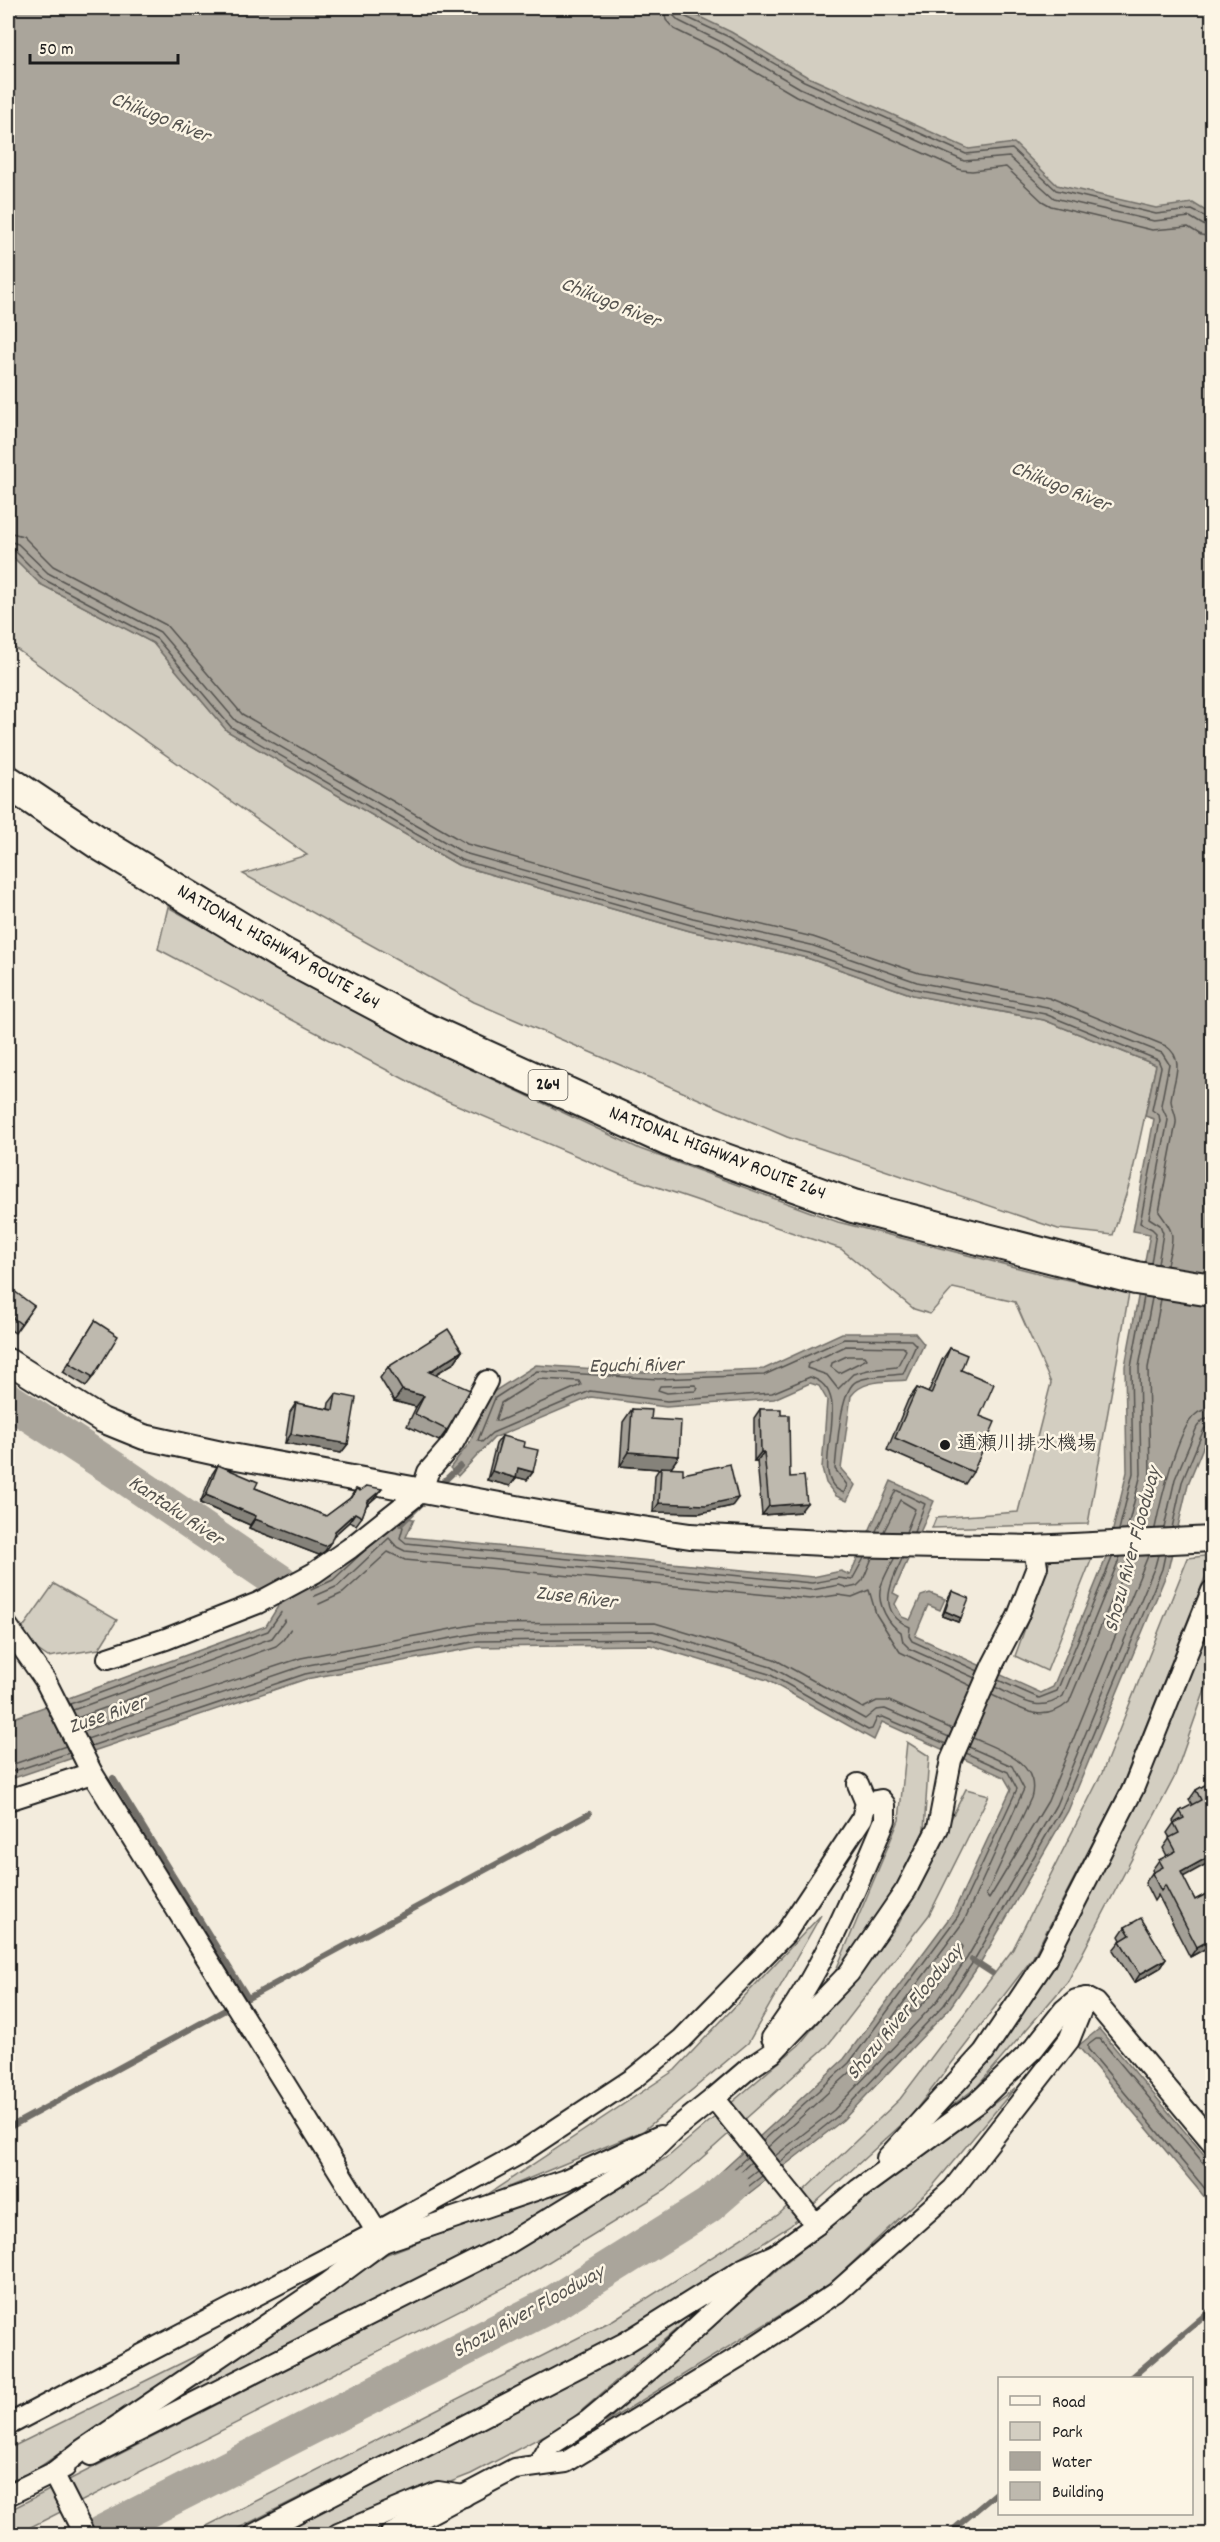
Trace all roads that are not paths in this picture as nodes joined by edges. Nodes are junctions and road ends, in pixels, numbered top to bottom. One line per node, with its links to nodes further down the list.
1 (8, 782): 2 (highway, NATIONAL HIGHWAY ROUTE 264 / 264)
2 (1212, 1290)
3 (8, 1361): 5 (street)
4 (487, 1380): 5 (street)
5 (432, 1493): 7 (street); 10 (street)
6 (1212, 1539): 7 (street)
7 (1043, 1547): 16 (street)
8 (1212, 1591): 20 (street)
9 (8, 1627): 11 (street)
10 (108, 1658)
11 (90, 1770): 13 (street); 22 (street)
12 (858, 1784): 14 (street)
13 (8, 1800)
14 (866, 1803): 16 (street); 22 (street)
15 (1086, 1998): 19 (street); 20 (street); 25 (street)
16 (748, 2069): 17 (street)
17 (716, 2101): 18 (street); 21 (street)
18 (673, 2131): 22 (street); 26 (street)
19 (1212, 2142)
20 (859, 2189): 21 (street)
21 (813, 2222): 23 (street)
22 (380, 2237): 24 (street); 26 (street)
23 (775, 2255): 25 (street); 30 (street)
24 (8, 2425)
25 (538, 2465): 28 (street)
26 (55, 2476): 27 (street); 29 (street)
27 (8, 2495)
28 (464, 2496): 31 (street); 32 (street)
29 (84, 2535)
30 (255, 2535)
31 (338, 2535)
32 (391, 2535)

